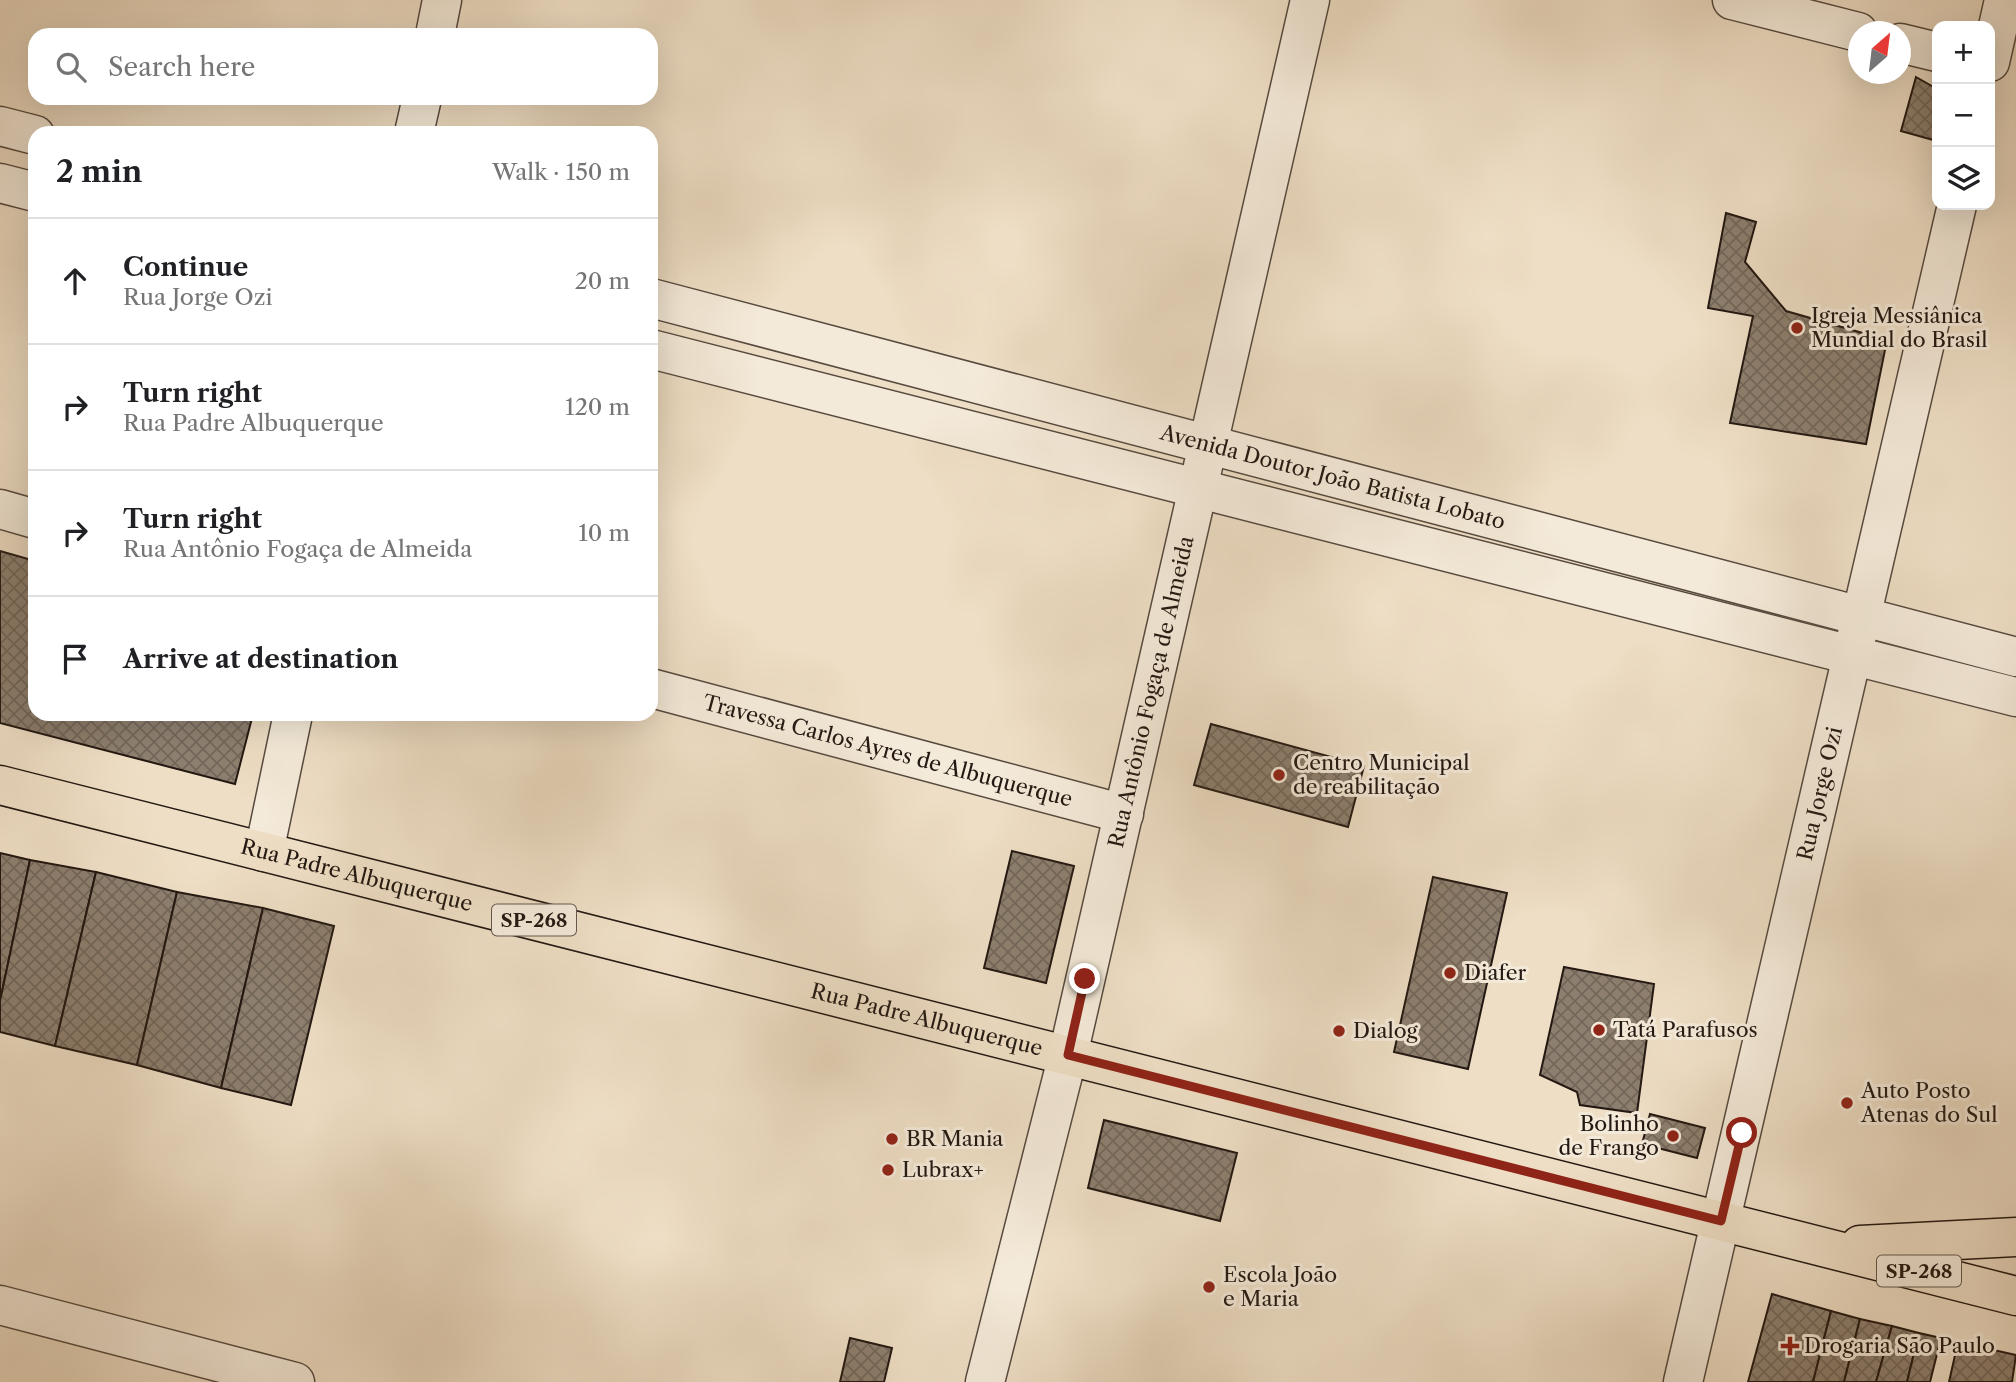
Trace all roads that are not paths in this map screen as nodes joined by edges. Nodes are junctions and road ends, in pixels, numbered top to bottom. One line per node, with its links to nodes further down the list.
1 (442, 0): 5 (street)
2 (1310, 0): 21 (street, Rua Antônio Fogaça de Almeida)
3 (1732, 0): 6 (street)
4 (2004, 0): 7 (street)
5 (436, 28)
6 (1848, 29)
7 (1995, 41)
8 (1911, 46): 9 (street)
9 (1932, 51)
10 (1995, 66): 11 (street)
11 (2016, 73)
12 (420, 105): 14 (street)
13 (0, 126): 15 (street)
14 (416, 126)
15 (28, 133)
16 (0, 183): 17 (street)
17 (28, 190)
18 (1956, 210): 25 (street, Rua Jorge Ozi)
19 (658, 300): 21 (street, Avenida Doutor João Batista Lobato)
20 (658, 351): 22 (street, Avenida Doutor João Batista Lobato)
21 (1209, 444): 22 (street, Rua Antônio Fogaça de Almeida); 25 (street, Avenida Doutor João Batista Lobato)
22 (1198, 488): 26 (street, Avenida Doutor João Batista Lobato); 32 (street, Rua Antônio Fogaça de Almeida)
23 (0, 509): 24 (street)
24 (28, 517)
25 (1862, 616): 26 (street, Rua Jorge Ozi); 27 (street, Avenida Doutor João Batista Lobato)
26 (1852, 655): 29 (street, Avenida Doutor João Batista Lobato); 35 (street, Rua Jorge Ozi)
27 (2016, 657)
28 (658, 690): 32 (street, Travessa Carlos Ayres de Albuquerque)
29 (2016, 697)
30 (292, 721): 33 (street)
31 (0, 785): 33 (main road, Rua Padre Albuquerque / SP-268)
32 (1124, 814): 34 (street, Rua Antônio Fogaça de Almeida)
33 (264, 852): 34 (main road, Rua Padre Albuquerque / SP-268)
34 (1068, 1055): 35 (main road, Rua Padre Albuquerque / SP-268); 41 (street, Rua Antônio Fogaça de Almeida)
35 (1721, 1221): 37 (main road, Rua Padre Albuquerque / SP-268); 42 (street, Rua Jorge Ozi)
36 (2016, 1237): 37 (main road, SP-268)
37 (1823, 1247): 38 (main road, Rua Padre Albuquerque / SP-268)
38 (2016, 1296)
39 (0, 1305): 40 (street)
40 (295, 1382)
41 (985, 1382)
42 (1683, 1382)

